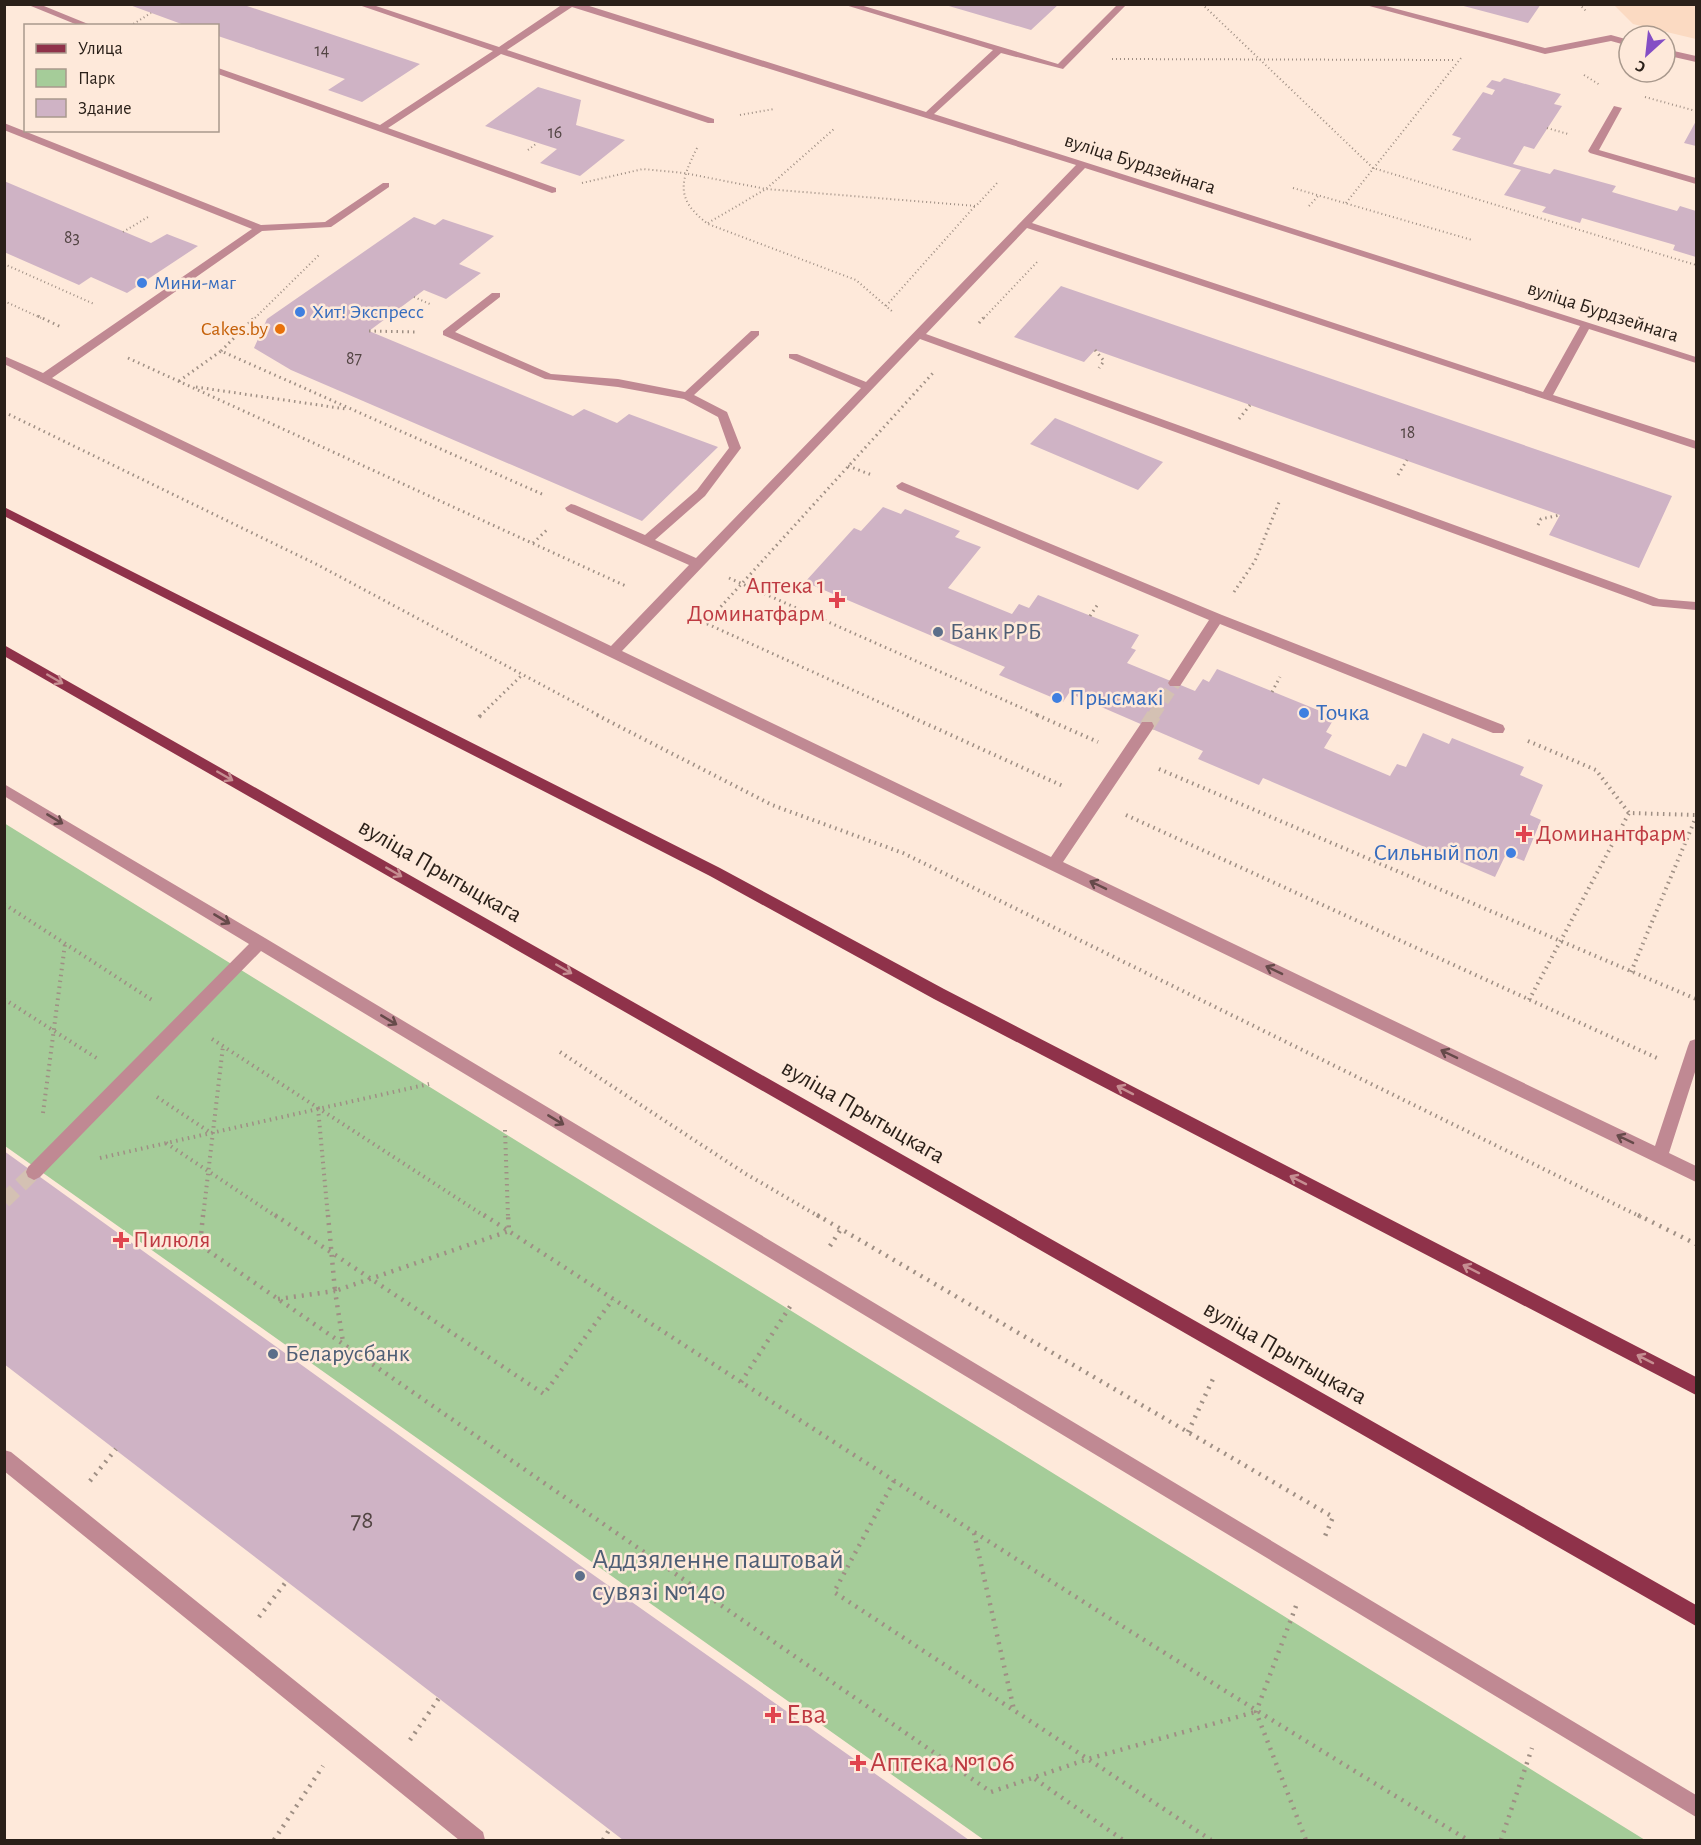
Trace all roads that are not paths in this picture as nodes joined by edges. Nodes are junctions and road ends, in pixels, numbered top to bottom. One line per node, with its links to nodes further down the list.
1 (30, 4): 7 (street)
2 (360, 4): 10 (street)
3 (571, 4): 10 (street); 15 (street, вуліца Бурдзейнага)
4 (846, 4): 9 (street)
5 (1123, 4): 9 (street)
6 (1366, 4): 8 (street)
7 (84, 24)
8 (1617, 40)
9 (1000, 49): 15 (street)
10 (500, 51): 16 (street); 18 (street)
11 (1677, 55): 12 (street)
12 (1696, 59)
13 (219, 70): 18 (street)
14 (1617, 108): 20 (street)
15 (928, 115): 19 (street, вуліца Бурдзейнага)
16 (711, 120)
17 (4, 126): 24 (street)
18 (381, 129): 22 (street)
19 (1083, 164): 23 (street); 26 (street, вуліца Бурдзейнага)
20 (1696, 181)
21 (386, 184): 24 (street)
22 (552, 190)
23 (1025, 224): 28 (street); 35 (street)
24 (260, 228): 32 (street)
25 (496, 295): 34 (street)
26 (1586, 325): 31 (street, вуліца Бурдзейнага); 35 (street)
27 (755, 333): 34 (street)
28 (919, 335): 33 (street); 42 (street)
29 (793, 356): 33 (street)
30 (4, 359): 32 (street)
31 (1696, 360)
32 (44, 378): 45 (street)
33 (868, 387): 41 (street)
34 (687, 396): 40 (street)
35 (1546, 397): 36 (street)
36 (1696, 445)
37 (902, 486): 43 (street)
38 (571, 508): 40 (street)
39 (4, 511): 56 (main road, one-way to 39)
40 (646, 541): 41 (street)
41 (699, 564): 45 (street)
42 (1696, 606)
43 (1217, 618): 46 (street); 48 (street)
44 (4, 650): 58 (main road, вуліца Прытыцкага, one-way to 58)
45 (613, 652): 50 (street)
46 (1175, 683)
47 (1147, 726): 50 (street)
48 (1498, 729)
49 (4, 789): 51 (street, one-way to 51)
50 (1054, 864): 53 (street, one-way to 50)
51 (260, 942): 54 (street); 59 (street, one-way to 59)
52 (1696, 1046): 53 (street)
53 (1660, 1156): 55 (street)
54 (34, 1172)
55 (1696, 1174)
56 (1696, 1386)
57 (4, 1459): 60 (street)
58 (1696, 1616)
59 (1696, 1807)
60 (475, 1840)

